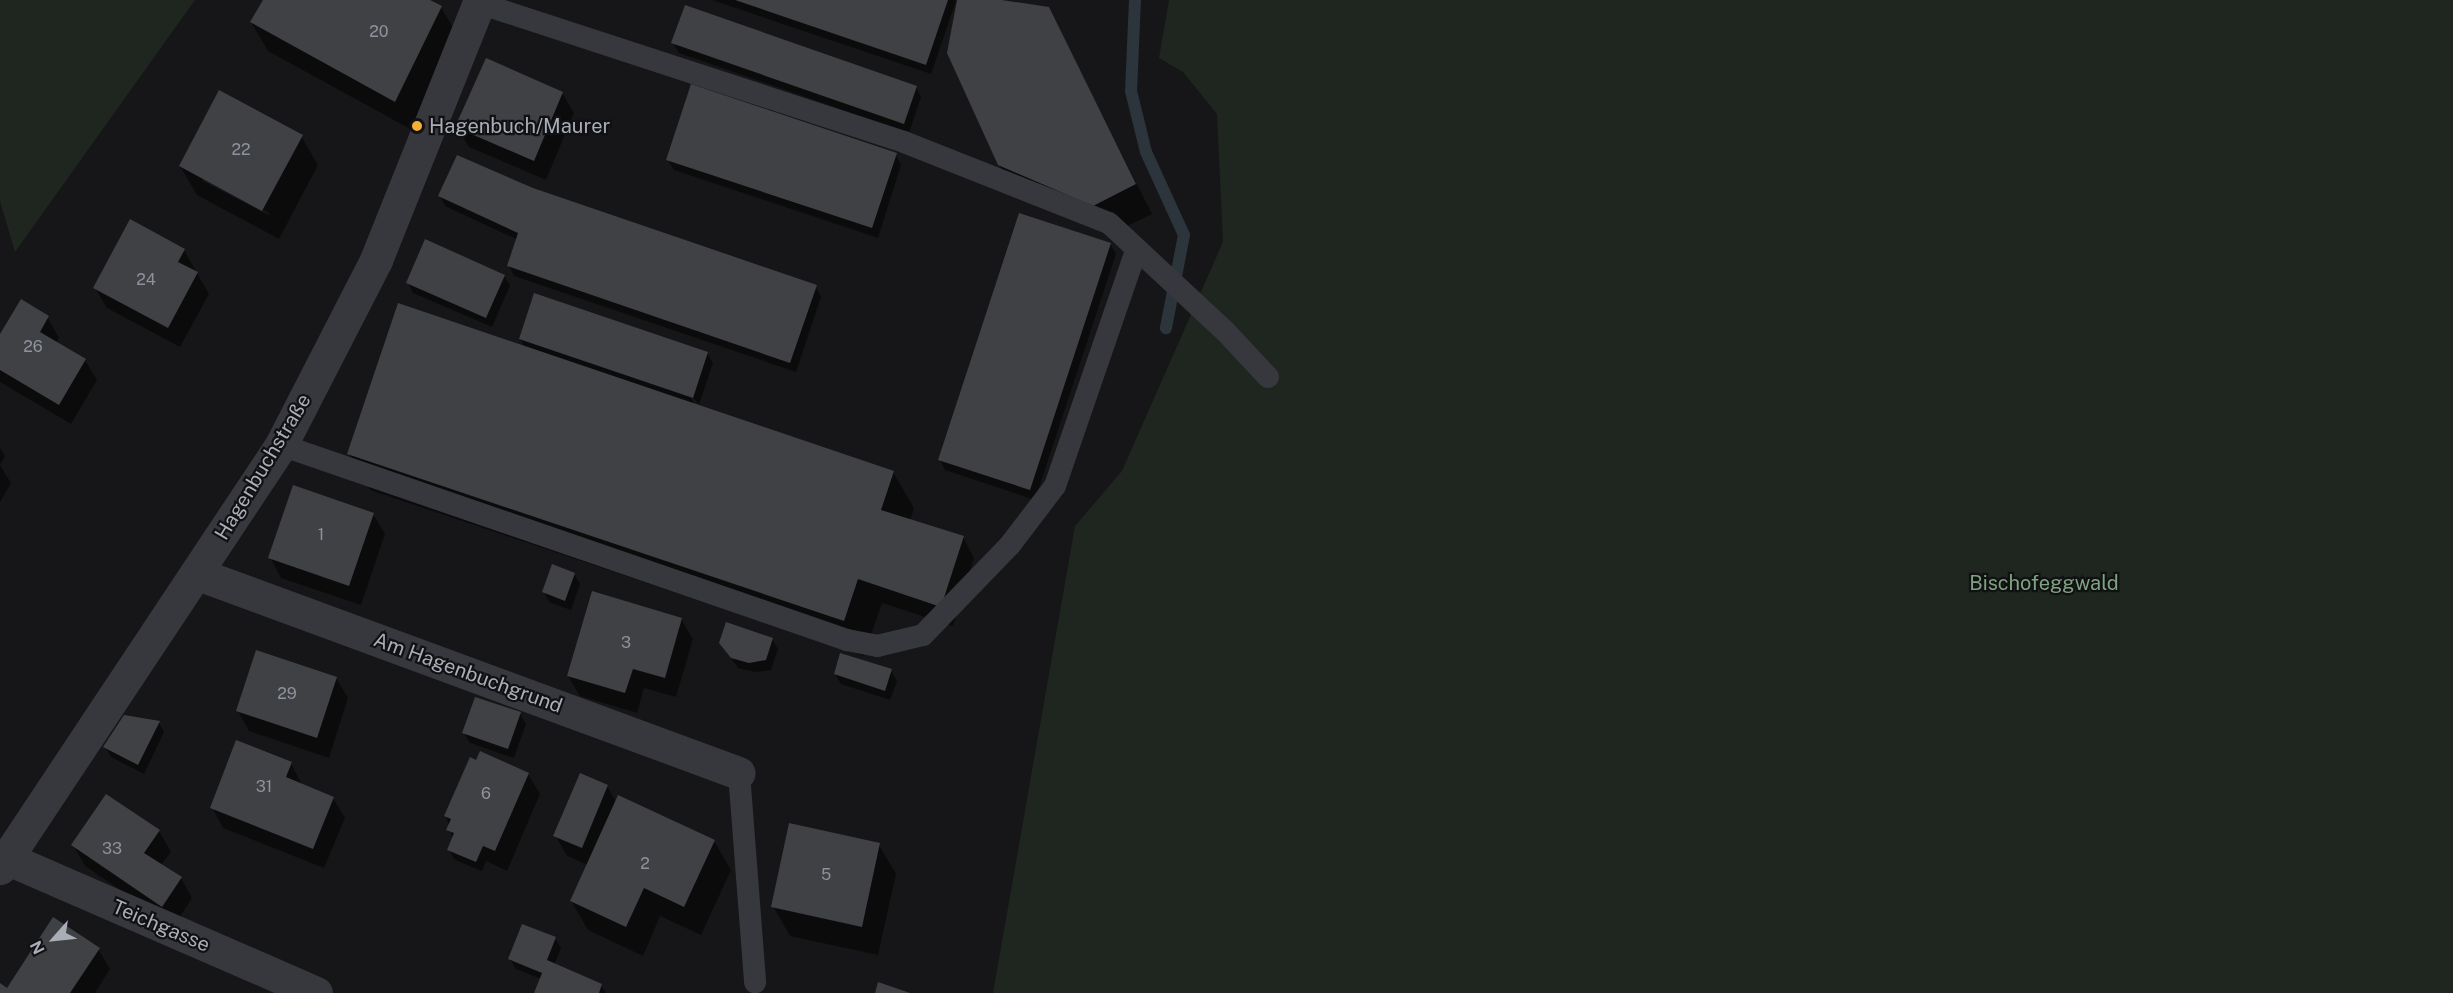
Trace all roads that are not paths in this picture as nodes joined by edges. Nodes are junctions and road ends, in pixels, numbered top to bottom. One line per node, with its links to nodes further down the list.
1 (480, 1): 2 (lane); 4 (street, Hagenbuchstraße)
2 (1136, 251): 3 (lane); 4 (lane)
3 (1268, 377)
4 (280, 445): 5 (street, Hagenbuchstraße)
5 (198, 574): 6 (street, Am Hagenbuchgrund); 7 (street, Hagenbuchstraße)
6 (739, 773): 8 (lane)
7 (3, 863): 9 (street, Teichgasse)
8 (754, 982)
9 (316, 993)

